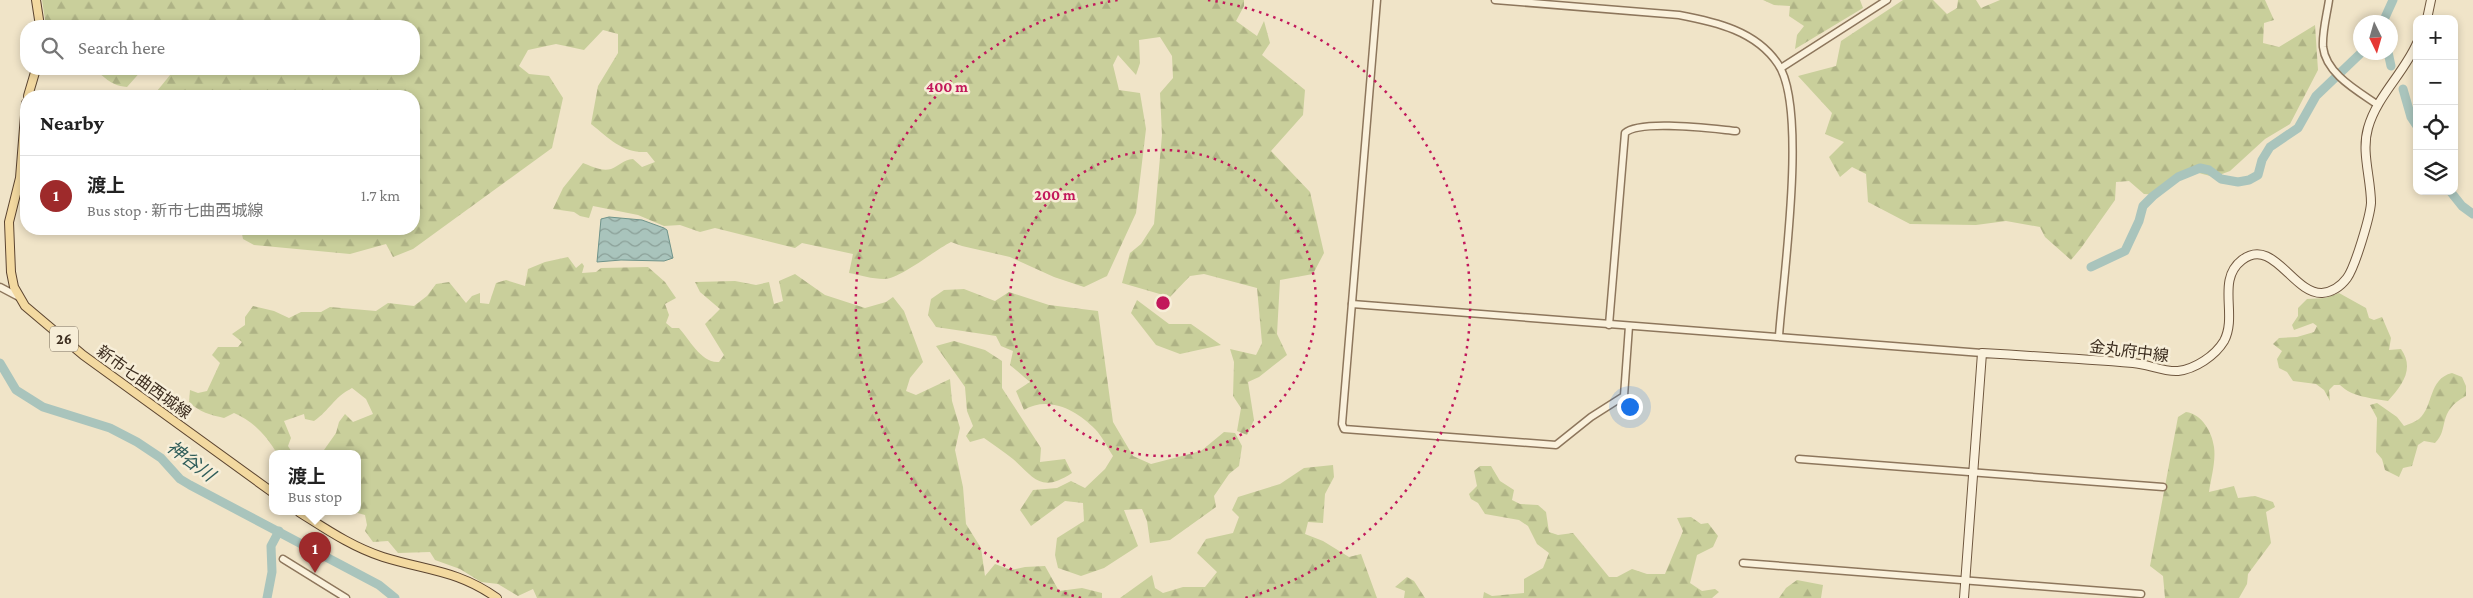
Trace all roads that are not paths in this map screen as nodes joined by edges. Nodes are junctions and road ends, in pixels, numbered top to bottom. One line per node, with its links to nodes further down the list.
1 (36, 0): 8 (main road)
2 (1377, 0): 18 (street)
3 (1495, 0): 10 (street)
4 (1887, 0): 10 (street)
5 (2329, 0): 13 (street)
6 (2431, 0): 7 (main road)
7 (2428, 15)
8 (39, 20)
9 (2413, 52): 13 (main road, 金丸府中線)
10 (1781, 68): 21 (street)
11 (34, 75): 12 (main road)
12 (30, 90)
13 (2378, 105): 22 (main road, 金丸府中線)
14 (1736, 131): 19 (street)
15 (20, 178): 17 (main road, 新市七曲西城線 / 26)
16 (0, 287): 17 (street)
17 (19, 298): 26 (main road, 新市七曲西城線 / 26)
18 (1352, 304): 19 (street); 20 (street)
19 (1609, 324): 20 (street)
20 (1630, 326): 21 (street)
21 (1779, 336): 22 (street)
22 (1982, 352): 24 (main road)
23 (1799, 459): 24 (street)
24 (1973, 471): 25 (street); 30 (main road)
25 (2163, 487)
26 (269, 490)
27 (304, 515): 33 (main road)
28 (283, 559): 32 (street)
29 (1743, 563): 30 (street)
30 (1965, 580): 31 (street); 34 (main road)
31 (2141, 594)
32 (346, 598)
33 (497, 598)
34 (1964, 598)

